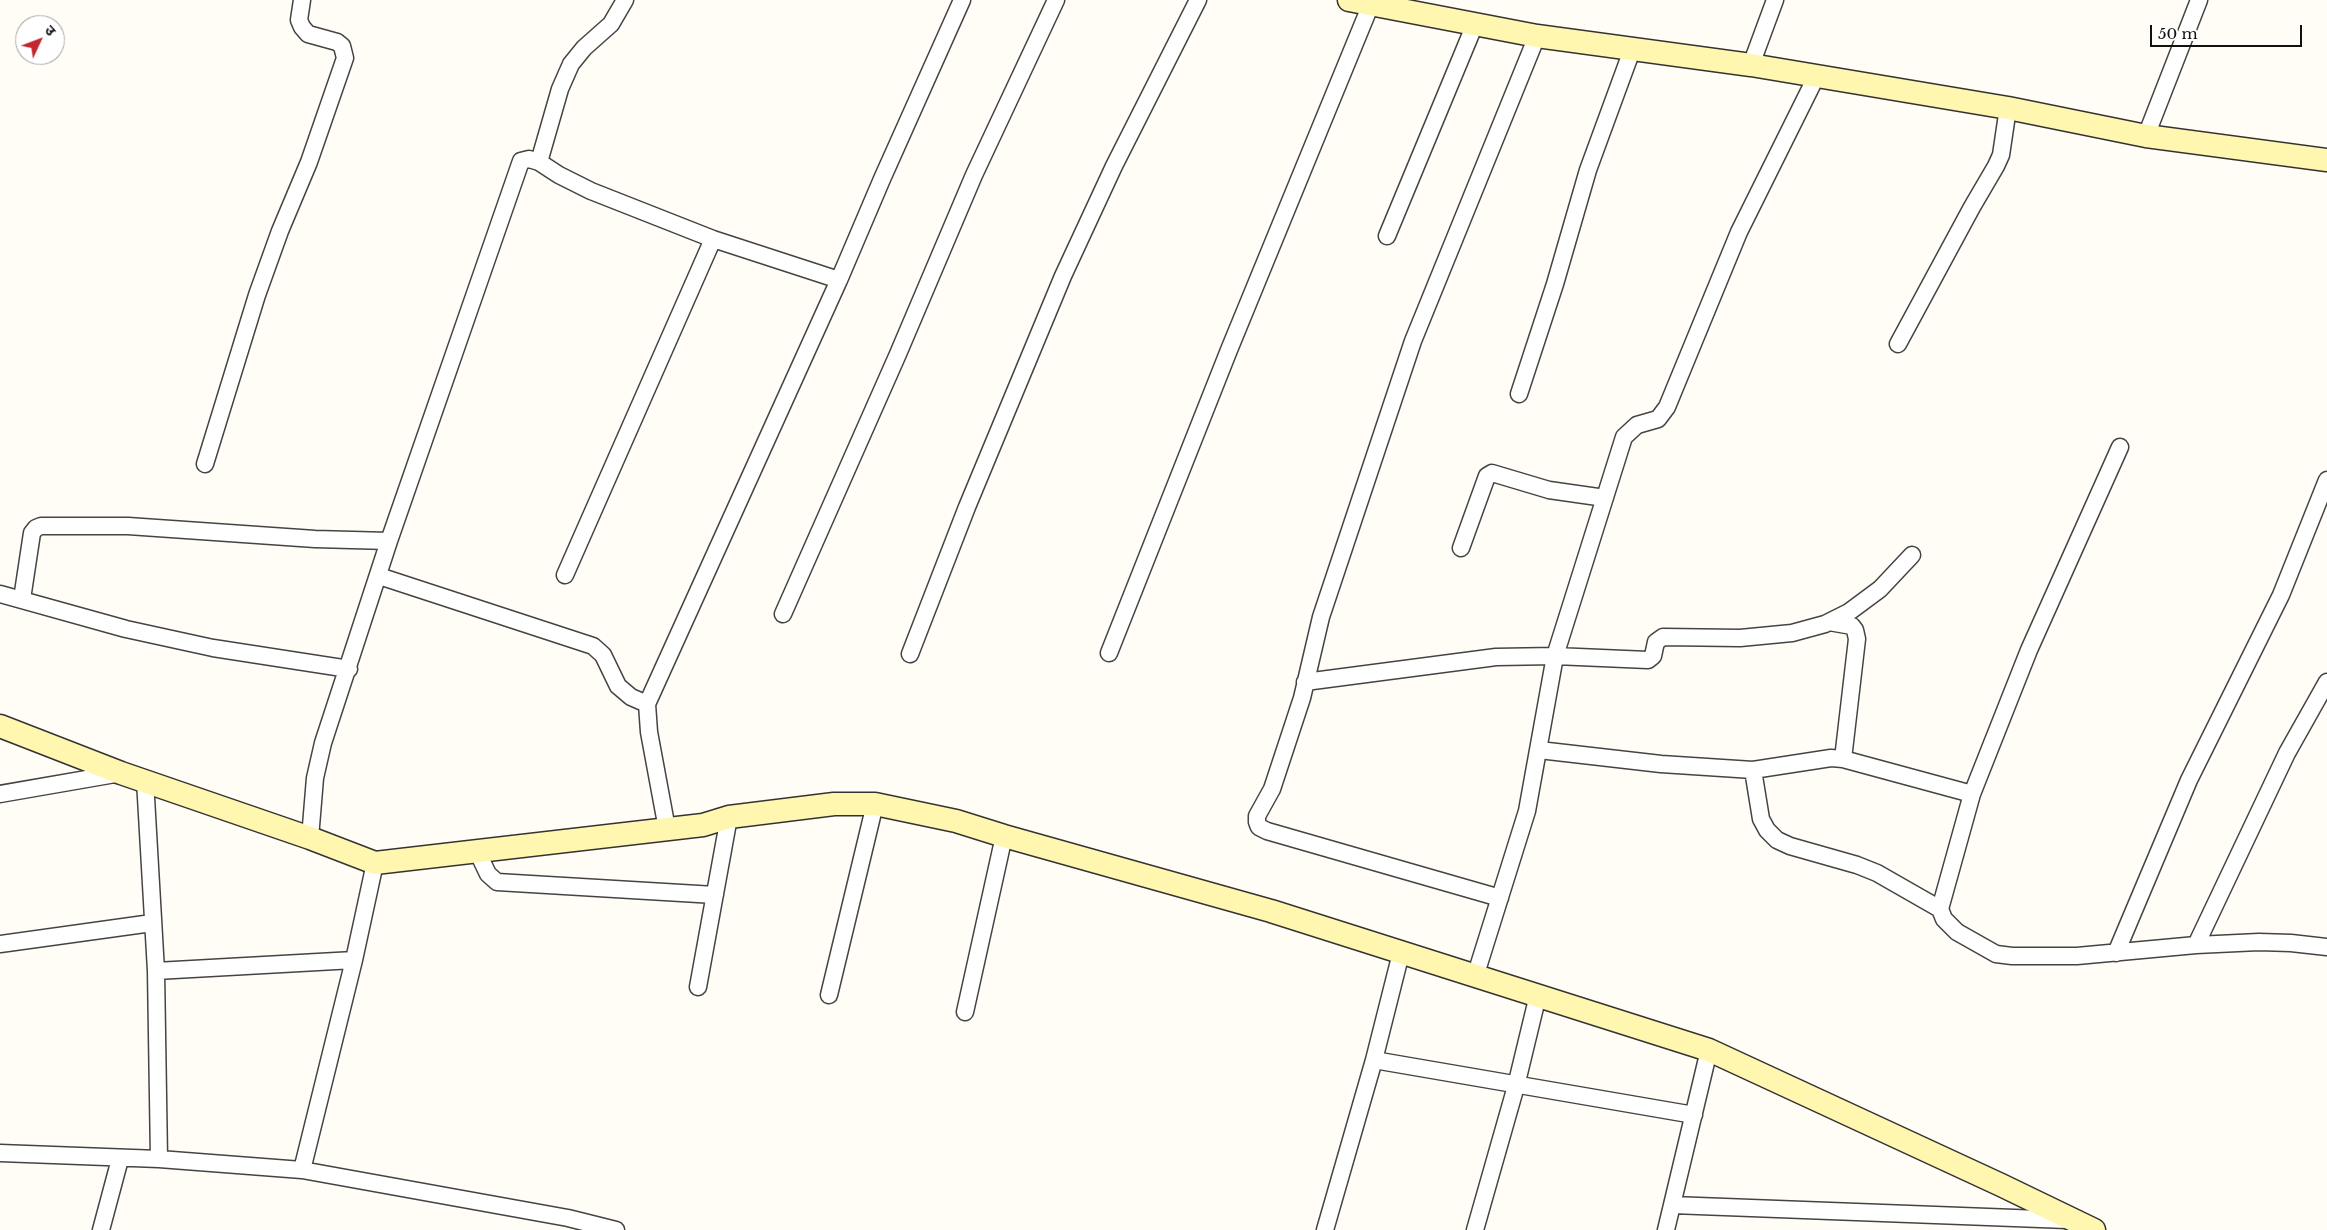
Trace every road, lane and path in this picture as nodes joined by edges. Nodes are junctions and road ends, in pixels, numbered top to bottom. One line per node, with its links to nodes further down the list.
1 (302, 0): 25 (street)
2 (625, 0): 18 (street)
3 (962, 0): 21 (street)
4 (1056, 0): 35 (street)
5 (1198, 0): 38 (street)
6 (1348, 0): 9 (street)
7 (1775, 0): 13 (street)
8 (2199, 0): 16 (street)
9 (1371, 4): 10 (street); 37 (street)
10 (1475, 24): 11 (street); 19 (street)
11 (1537, 36): 12 (street); 41 (street)
12 (1632, 50): 13 (street); 23 (street)
13 (1751, 64): 14 (street)
14 (1817, 76): 15 (street); 27 (street)
15 (2008, 108): 16 (street); 22 (street)
16 (2146, 136): 17 (street)
17 (2327, 160)
18 (539, 162): 20 (street); 28 (street)
19 (1387, 236)
20 (713, 239): 21 (street); 31 (street)
21 (839, 280): 43 (street)
22 (1898, 344)
23 (1519, 394)
24 (2120, 447): 51 (street)
25 (205, 464)
26 (2327, 480): 67 (street)
27 (1604, 498): 29 (street); 39 (street)
28 (389, 541): 32 (street); 34 (street)
29 (1461, 548)
30 (1912, 555): 36 (street)
31 (565, 575)
32 (378, 576): 40 (street); 43 (street)
33 (0, 594): 34 (street)
34 (22, 599): 40 (street)
35 (782, 614)
36 (1829, 622): 39 (street); 46 (street)
37 (1109, 653)
38 (910, 654)
39 (1556, 656): 41 (street); 45 (street)
40 (349, 670): 56 (street)
41 (1305, 682): 60 (street)
42 (2327, 682): 64 (street)
43 (647, 709): 54 (street)
44 (0, 726): 48 (street)
45 (1539, 750): 47 (street); 60 (street)
46 (1843, 759): 47 (street); 51 (street)
47 (1753, 770): 61 (street)
48 (121, 773): 49 (street); 50 (street)
49 (145, 780): 56 (street); 62 (street)
50 (0, 794)
51 (1972, 794): 61 (street)
52 (875, 804): 53 (street); 55 (street); 72 (street)
53 (729, 817): 54 (street); 59 (street)
54 (667, 829): 57 (street)
55 (1004, 836): 66 (street); 74 (street)
56 (310, 838): 58 (street)
57 (476, 851): 58 (street); 59 (street)
58 (375, 863): 68 (street)
59 (715, 895): 71 (street)
60 (1500, 898): 70 (street)
61 (1940, 909): 67 (street)
62 (152, 923): 63 (street); 69 (street)
63 (0, 944)
64 (2196, 945): 65 (street); 67 (street)
65 (2327, 947)
66 (1401, 953): 70 (street); 76 (street)
67 (2116, 953)
68 (354, 960): 69 (street); 82 (street)
69 (156, 971): 81 (street)
70 (1475, 977): 73 (street)
71 (698, 987)
72 (829, 995)
73 (1538, 995): 75 (street); 77 (street)
74 (965, 1012)
75 (1709, 1050): 78 (street); 85 (street)
76 (1374, 1060): 77 (street); 88 (street)
77 (1516, 1086): 78 (street); 89 (street)
78 (1694, 1115): 83 (street)
79 (0, 1153): 80 (street)
80 (120, 1159): 81 (street); 86 (street)
81 (159, 1160): 82 (street)
82 (302, 1170): 87 (street)
83 (1672, 1205): 84 (street); 90 (street)
84 (1986, 1224): 85 (street)
85 (2084, 1225)
86 (101, 1230)
87 (616, 1230)
88 (1325, 1230)
89 (1475, 1230)
90 (1666, 1230)

